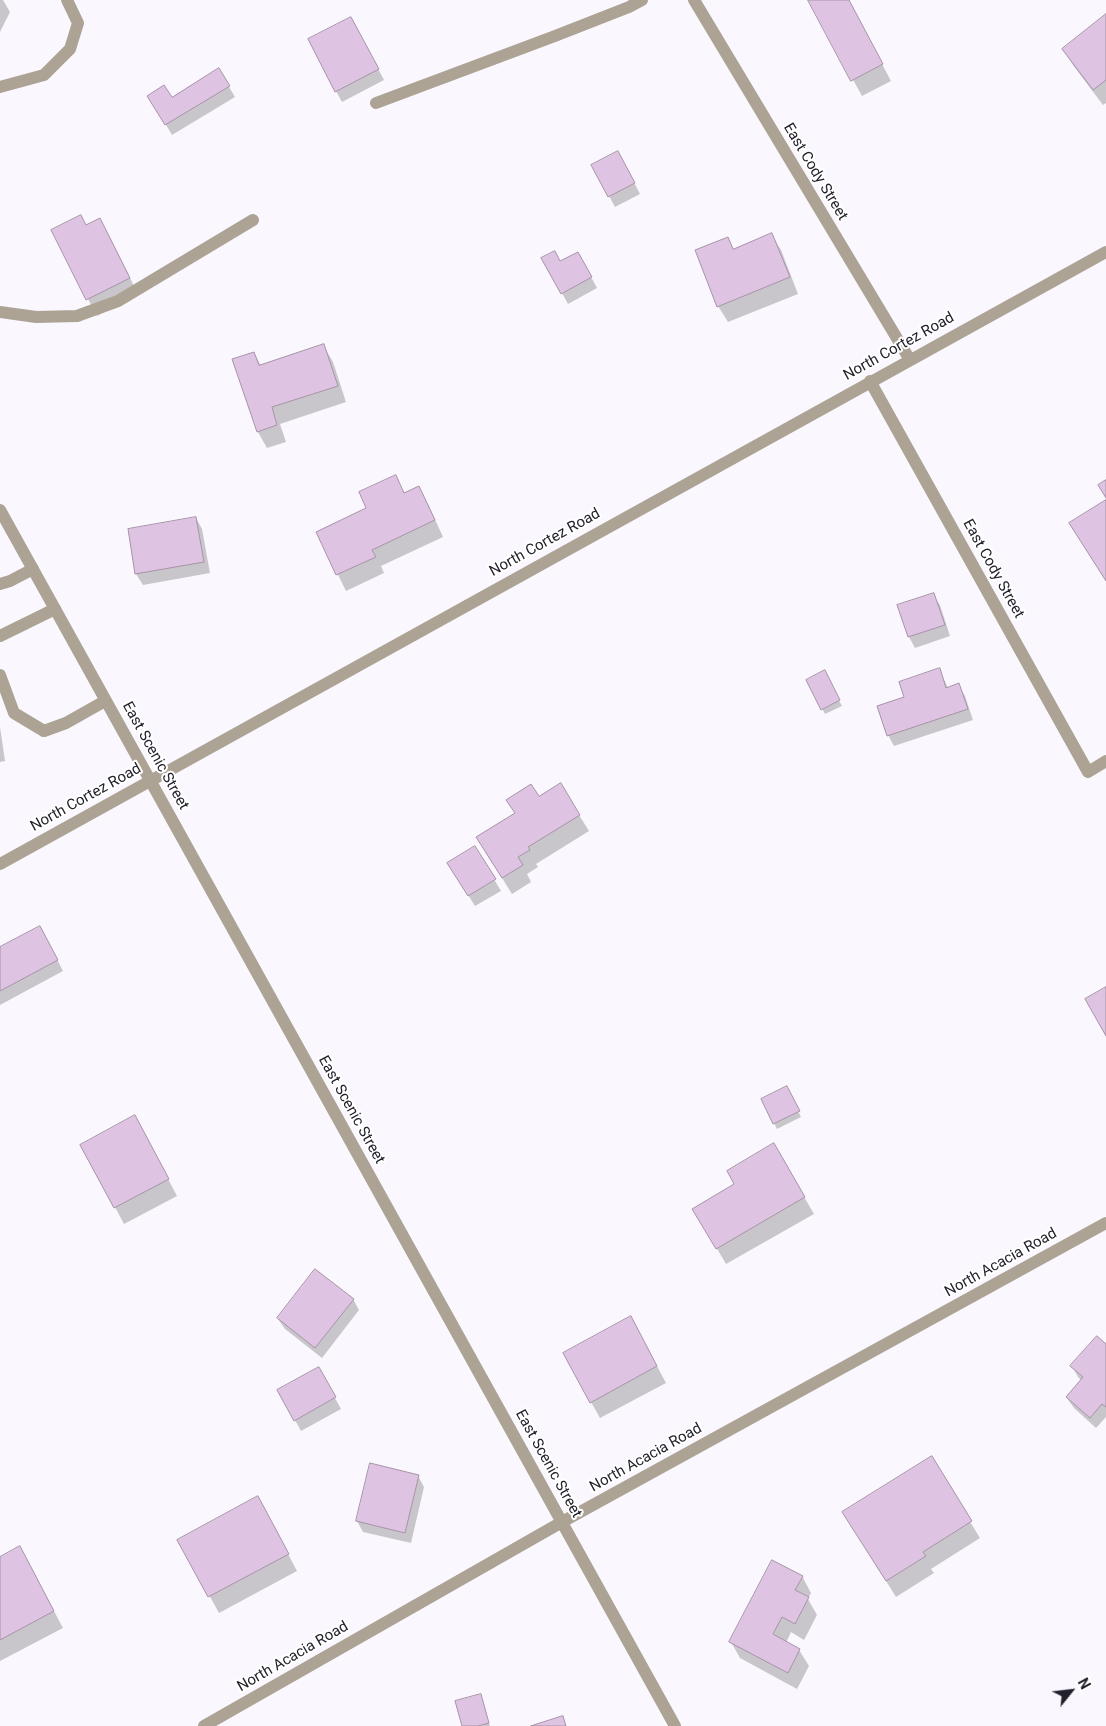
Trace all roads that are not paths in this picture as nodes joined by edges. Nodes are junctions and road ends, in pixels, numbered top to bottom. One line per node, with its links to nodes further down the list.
1 (67, 0): 4 (street)
2 (642, 0): 5 (street)
3 (694, 0): 9 (street, East Cody Street)
4 (0, 87)
5 (376, 103)
6 (253, 220): 8 (street)
7 (1106, 252): 9 (street, North Cortez Road)
8 (0, 312)
9 (910, 360): 10 (street, North Cortez Road)
10 (870, 381): 18 (street, East Cody Street); 19 (street, North Cortez Road)
11 (0, 510): 12 (street, East Scenic Street)
12 (33, 569): 13 (street); 14 (street, East Scenic Street)
13 (0, 584)
14 (55, 609): 15 (street); 17 (street, East Scenic Street)
15 (0, 636)
16 (0, 675): 17 (street)
17 (105, 701): 19 (street, East Scenic Street)
18 (1106, 761)
19 (150, 781): 20 (street, North Cortez Road); 22 (street, East Scenic Street)
20 (0, 864)
21 (1106, 1223): 22 (street, North Acacia Road)
22 (562, 1522): 23 (street, North Acacia Road); 24 (street, East Scenic Street)
23 (204, 1726)
24 (675, 1726)

